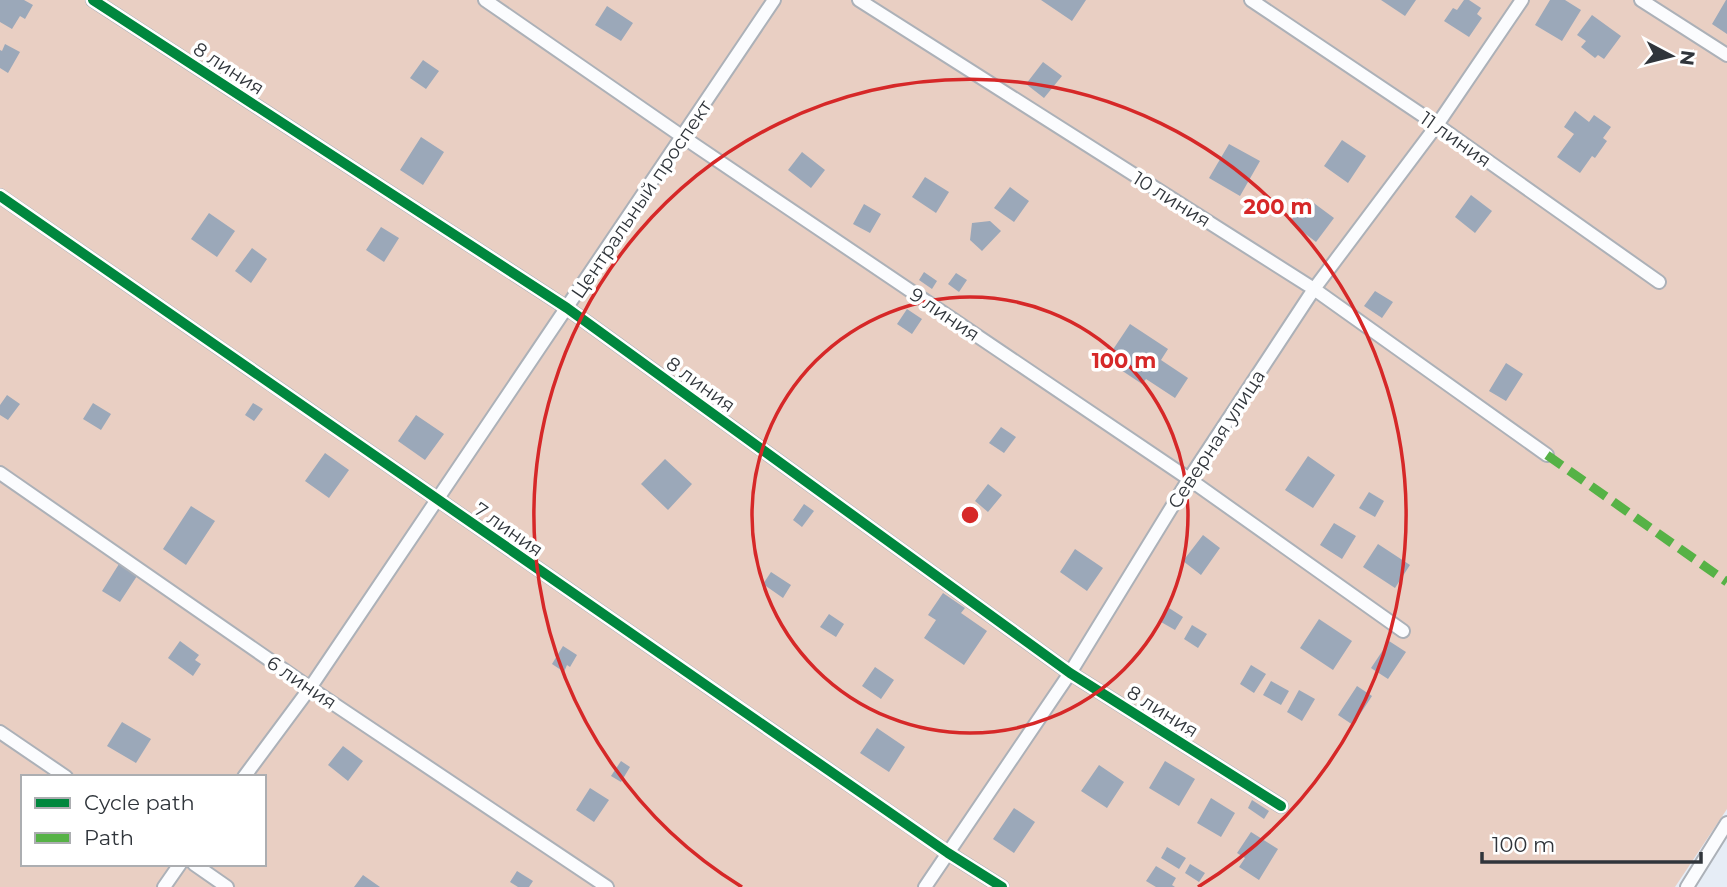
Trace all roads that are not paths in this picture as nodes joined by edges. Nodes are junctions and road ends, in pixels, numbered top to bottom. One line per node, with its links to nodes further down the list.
1 (93, 0): 14 (street, 8 линия)
2 (485, 0): 10 (street, 9 линия)
3 (774, 0): 10 (street, Центральный проспект)
4 (859, 0): 13 (street, 10 линия)
5 (1251, 0): 9 (street, 11 линия)
6 (1522, 0): 9 (street, Северная улица)
7 (1641, 0): 8 (street)
8 (1727, 55)
9 (1437, 125): 12 (street, 11 линия); 13 (street, Северная улица)
10 (682, 137): 14 (street, Центральный проспект); 17 (street, 9 линия)
11 (0, 196): 18 (street, 7 линия)
12 (1658, 282)
13 (1314, 289): 15 (street, 10 линия); 17 (street, Северная улица)
14 (567, 308): 18 (street, Центральный проспект); 20 (street, 8 линия)
15 (1547, 455)
16 (0, 473): 21 (street, 6 линия)
17 (1189, 479): 19 (street, 9 линия); 20 (street, Северная улица)
18 (438, 501): 21 (street, Центральный проспект); 27 (street, 7 линия)
19 (1403, 631)
20 (1070, 673): 25 (street, 8 линия); 27 (street, Северная улица)
21 (310, 688): 24 (street, Центральный проспект); 32 (street, 6 линия)
22 (0, 732): 23 (street)
23 (63, 775)
24 (245, 775)
25 (1281, 806)
26 (1727, 823): 35 (street)
27 (948, 853): 33 (street, Северная улица); 34 (street, 7 линия)
28 (179, 866): 30 (street)
29 (197, 866): 31 (street)
30 (164, 887)
31 (227, 887)
32 (607, 887)
33 (925, 887)
34 (1002, 887)
35 (1687, 887)

